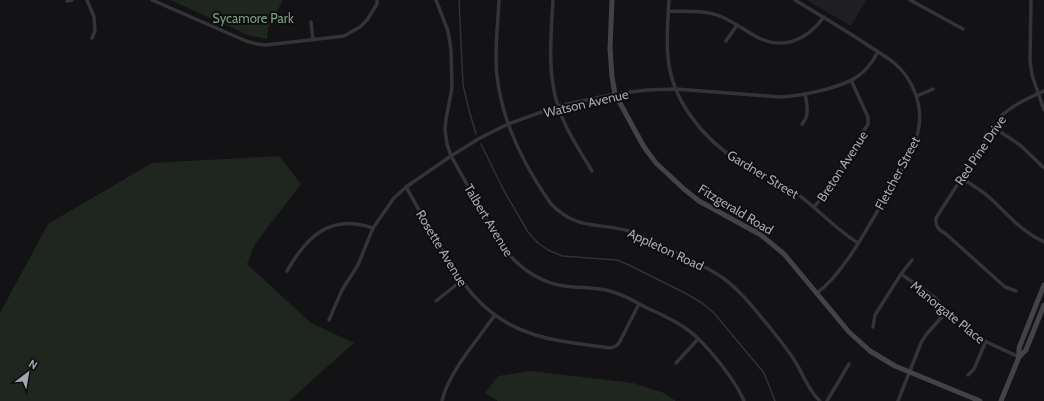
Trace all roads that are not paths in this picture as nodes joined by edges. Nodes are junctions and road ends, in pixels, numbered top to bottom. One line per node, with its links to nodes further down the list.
1 (72, 0): 14 (street)
2 (87, 0): 21 (street)
3 (152, 0): 22 (street)
4 (377, 0): 22 (street)
5 (436, 0): 38 (street, Talbert Avenue)
6 (499, 0): 35 (street, Appleton Road)
7 (553, 0): 33 (street)
8 (612, 0): 29 (main road, Fitzgerald Road)
9 (669, 0): 16 (street, Gardner Street)
10 (795, 0): 17 (street, Fletcher Street)
11 (910, 0): 15 (street)
12 (921, 0): 15 (street)
13 (1031, 0): 31 (street)
14 (67, 1)
15 (918, 5): 20 (street)
16 (668, 11): 19 (street); 26 (street, Gardner Street)
17 (824, 17): 19 (street); 24 (street, Fletcher Street)
18 (311, 22): 22 (street)
19 (737, 25): 23 (street)
20 (963, 29)
21 (92, 38)
22 (313, 40)
23 (726, 41)
24 (878, 52): 25 (street, Watson Avenue); 32 (street, Fletcher Street)
25 (850, 80): 30 (street, Watson Avenue); 43 (street, Breton Avenue)
26 (676, 89): 29 (street, Watson Avenue); 30 (street, Watson Avenue); 43 (street, Gardner Street)
27 (933, 89): 32 (street)
28 (1044, 91): 31 (street, Red Pine Drive)
29 (616, 94): 33 (street, Watson Avenue); 53 (main road, Fitzgerald Road)
30 (805, 94): 36 (street)
31 (1038, 94): 34 (street); 37 (street, Red Pine Drive)
32 (916, 96): 46 (street, Fletcher Street)
33 (558, 106): 35 (street, Watson Avenue); 40 (street)
34 (1044, 110)
35 (508, 124): 38 (street, Watson Avenue); 70 (street, Appleton Road)
36 (802, 124)
37 (993, 127): 39 (street); 41 (street, Red Pine Drive)
38 (451, 156): 42 (street, Watson Avenue); 55 (street, Talbert Avenue)
39 (1044, 168)
40 (592, 171)
41 (961, 178): 45 (street); 52 (street, Red Pine Drive)
42 (406, 187): 44 (street, Watson Avenue); 50 (street, Rosette Avenue)
43 (814, 207): 46 (street, Gardner Street)
44 (373, 228): 48 (street); 59 (street, Watson Avenue)
45 (1044, 242)
46 (858, 243): 53 (street, Fletcher Street)
47 (912, 260): 49 (street)
48 (287, 271)
49 (901, 274): 57 (street, Manorgate Place); 60 (street)
50 (461, 281): 54 (street); 58 (street, Rosette Avenue)
51 (1044, 285): 63 (main road)
52 (1016, 291)
53 (817, 293): 66 (main road, Fitzgerald Road)
54 (436, 301)
55 (639, 304): 58 (street, Rosette Avenue); 61 (street, Talbert Avenue)
56 (1044, 305): 63 (main road)
57 (947, 310): 62 (street, Manorgate Place); 66 (street)
58 (495, 315): 68 (street)
59 (329, 320)
60 (873, 326)
61 (698, 338): 64 (street); 69 (street, Talbert Avenue)
62 (985, 342): 63 (street, Manorgate Place); 67 (street)
63 (1019, 357): 74 (main road)
64 (676, 363)
65 (849, 364): 71 (street)
66 (909, 372): 72 (street); 73 (main road, Fitzgerald Road)
67 (968, 375)
68 (442, 401)
69 (744, 401)
70 (820, 401)
71 (826, 401)
72 (898, 401)
73 (980, 401)
74 (1001, 401)

